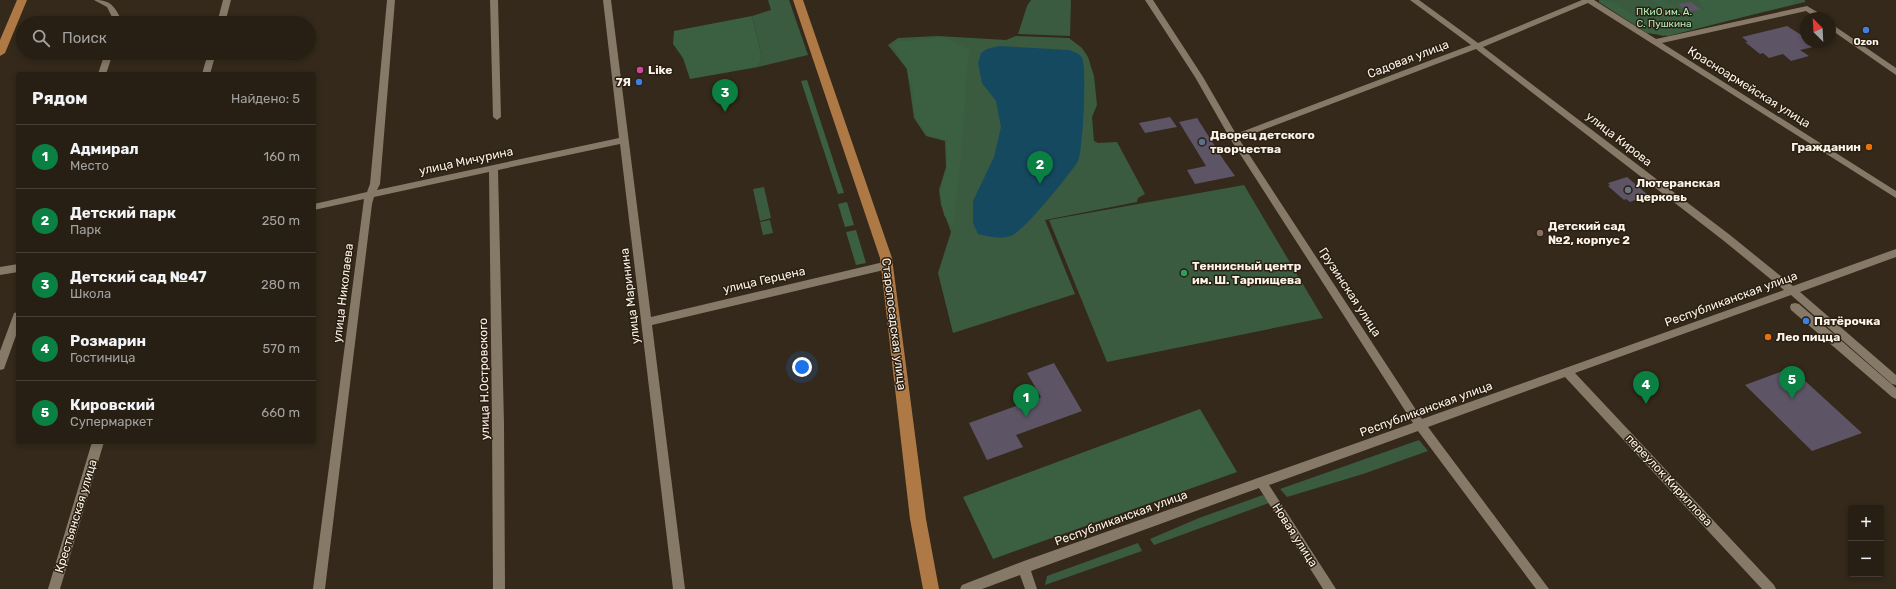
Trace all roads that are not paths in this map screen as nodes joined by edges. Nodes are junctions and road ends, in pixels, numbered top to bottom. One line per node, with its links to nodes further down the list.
1 (22, 0): 17 (main road)
2 (98, 0): 12 (street)
3 (227, 0): 13 (street)
4 (391, 0): 27 (street, улица Николаева)
5 (494, 0): 23 (street)
6 (607, 0): 25 (street, улица Маринина)
7 (798, 0): 31 (main road, Старопосадская улица)
8 (1149, 0): 24 (street, Грузинская улица)
9 (1414, 0): 16 (street, улица Кирова)
10 (1589, 0): 15 (street, Красноармейская улица); 16 (street, Садовая улица)
11 (1813, 12): 15 (street)
12 (115, 16)
13 (223, 16)
14 (1836, 29): 22 (street)
15 (1655, 42): 28 (street, Красноармейская улица)
16 (1477, 46): 24 (street, Садовая улица); 34 (street, улица Кирова)
17 (0, 53)
18 (107, 60): 20 (street)
19 (210, 60): 21 (street)
20 (103, 72)
21 (207, 72)
22 (1896, 72)
23 (497, 117)
24 (1234, 138): 42 (street, Грузинская улица)
25 (624, 140): 26 (street, улица Мичурина); 37 (street, улица Маринина)
26 (493, 168): 27 (street, улица Мичурина); 48 (street, улица Н.Островского)
27 (371, 195): 29 (street, улица Мичурина); 47 (street, улица Николаева)
28 (1896, 195)
29 (316, 207)
30 (1896, 253): 34 (street, Республиканская улица)
31 (888, 265): 37 (street, улица Герцена); 50 (main road, Старопосадская улица)
32 (16, 268): 33 (street)
33 (0, 271)
34 (1792, 291): 39 (street, Республиканская улица); 40 (street, улица Кирова)
35 (1795, 307): 41 (street)
36 (16, 322): 38 (street)
37 (646, 322): 49 (street, улица Маринина)
38 (0, 366)
39 (1567, 372): 42 (street, Республиканская улица); 55 (street, переулок Кириллова)
40 (1896, 381)
41 (1896, 394)
42 (1420, 425): 44 (street, Республиканская улица); 54 (street, Грузинская улица)
43 (97, 444): 46 (street, Крестьянская улица)
44 (1260, 482): 45 (street, Республиканская улица); 53 (street, Новая улица)
45 (1024, 567): 51 (street, Республиканская улица); 52 (street)
46 (54, 589)
47 (319, 589)
48 (499, 589)
49 (679, 589)
50 (931, 589)
51 (966, 589)
52 (1031, 589)
53 (1330, 589)
54 (1543, 589)
55 (1770, 589)

